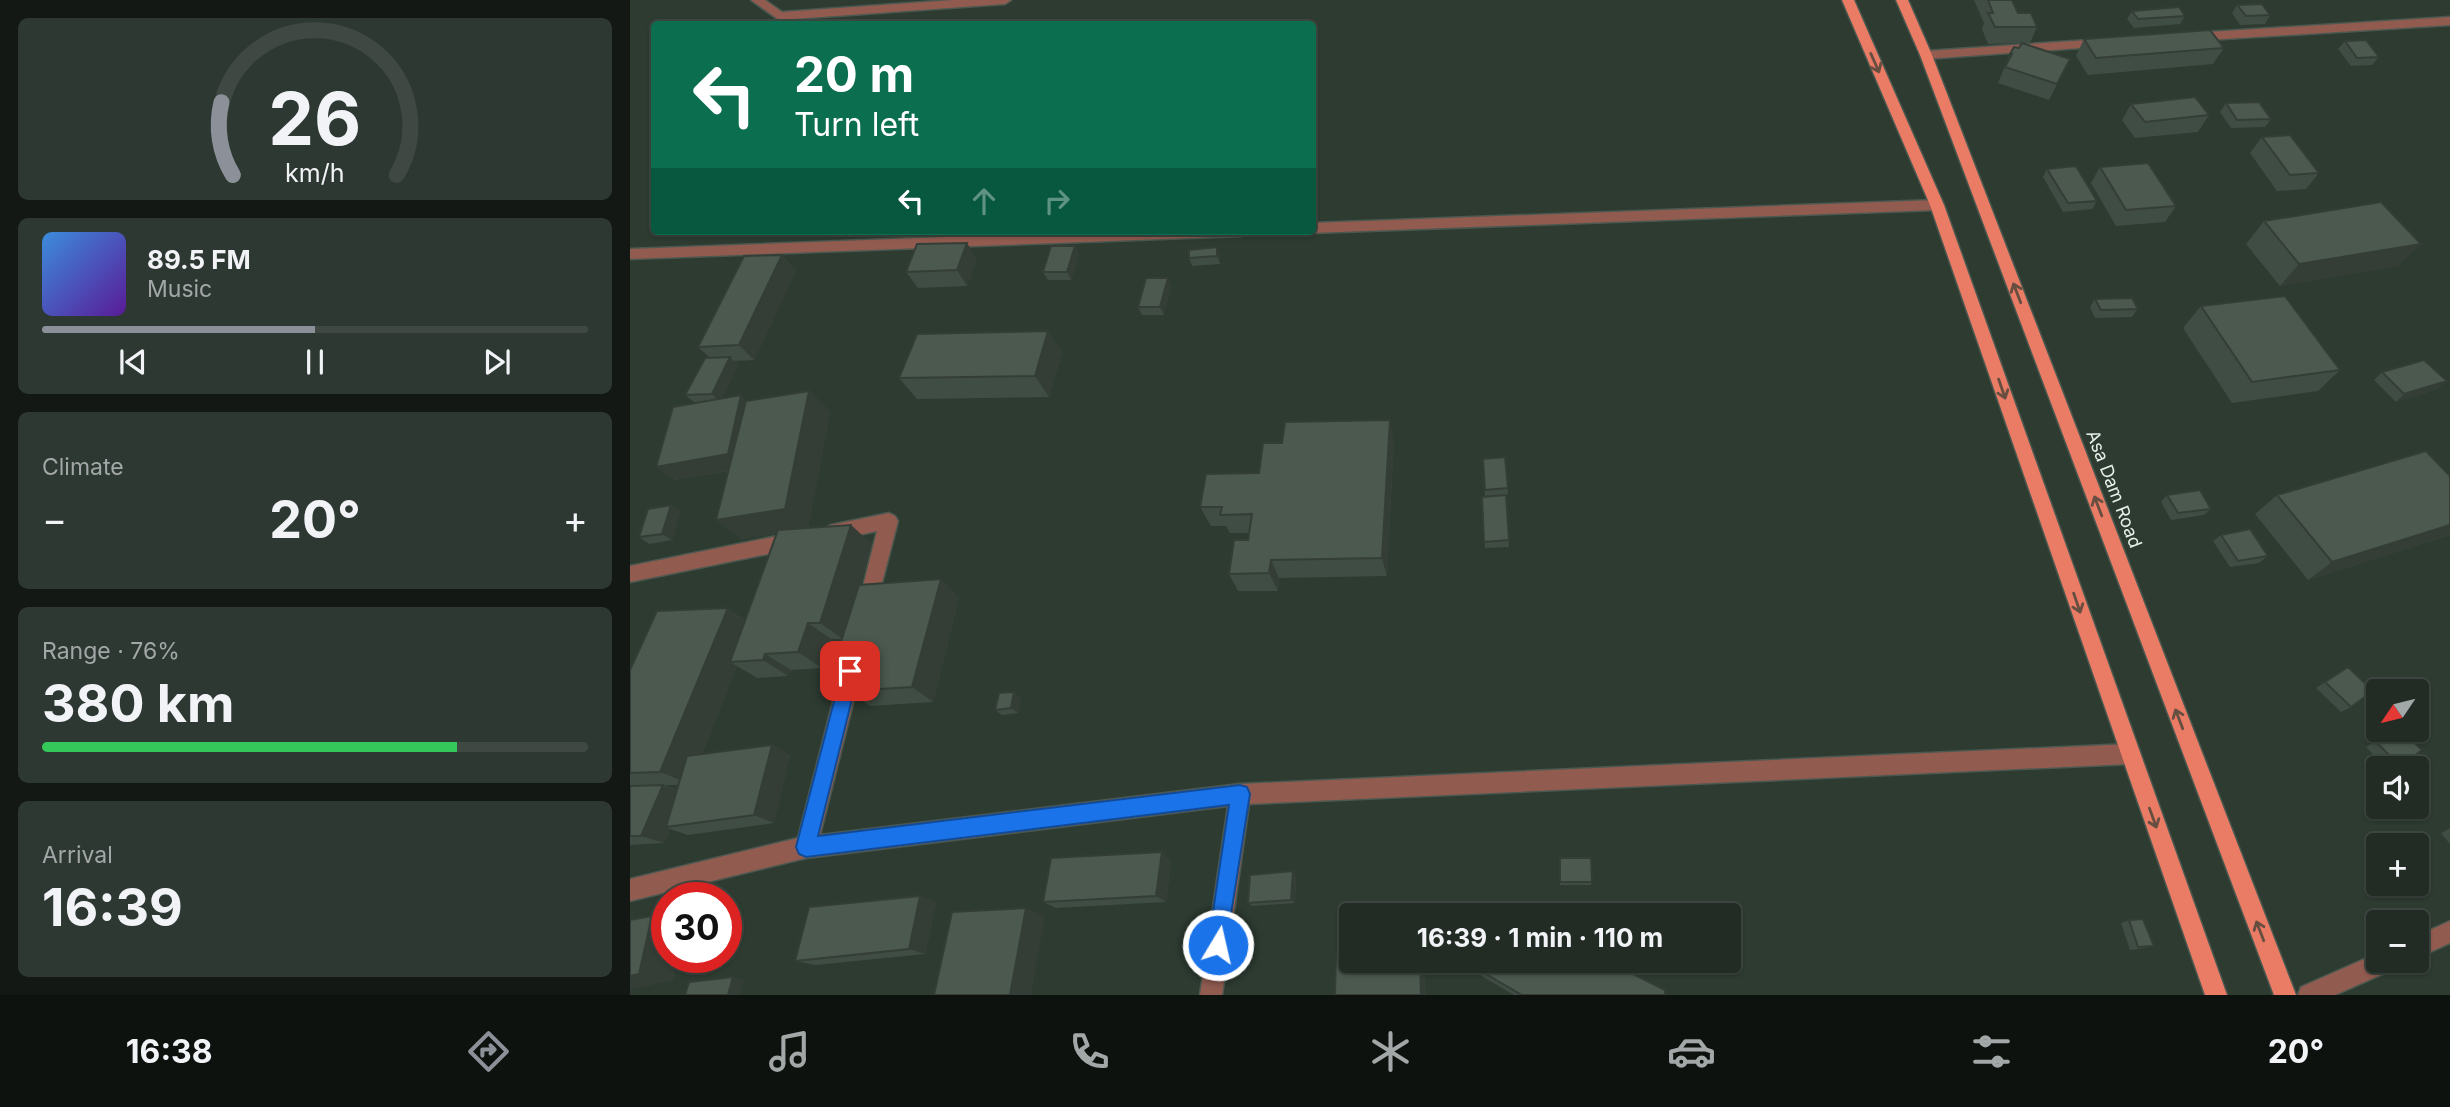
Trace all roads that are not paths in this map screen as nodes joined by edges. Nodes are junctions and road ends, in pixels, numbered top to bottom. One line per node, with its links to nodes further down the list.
1 (757, 0): 2 (street)
2 (1005, 0)
3 (1848, 0): 9 (main road, one-way to 9)
4 (1902, 0): 8 (main road, Asa Dam Road)
5 (2450, 21): 6 (street)
6 (2172, 39)
7 (2118, 42): 8 (street)
8 (1926, 55): 23 (main road, Asa Dam Road, one-way to 8)
9 (1937, 205): 10 (street); 14 (main road, one-way to 14)
10 (1316, 228)
11 (1135, 235): 12 (street)
12 (630, 254)
13 (630, 574): 16 (street)
14 (2130, 754): 15 (street); 22 (main road, one-way to 22)
15 (1240, 794): 16 (street); 21 (street)
16 (806, 847): 17 (street)
17 (630, 890)
18 (2450, 932): 19 (street)
19 (2429, 942)
20 (2366, 970): 24 (street)
21 (1211, 995)
22 (2216, 995)
23 (2284, 995)
24 (2309, 995)

